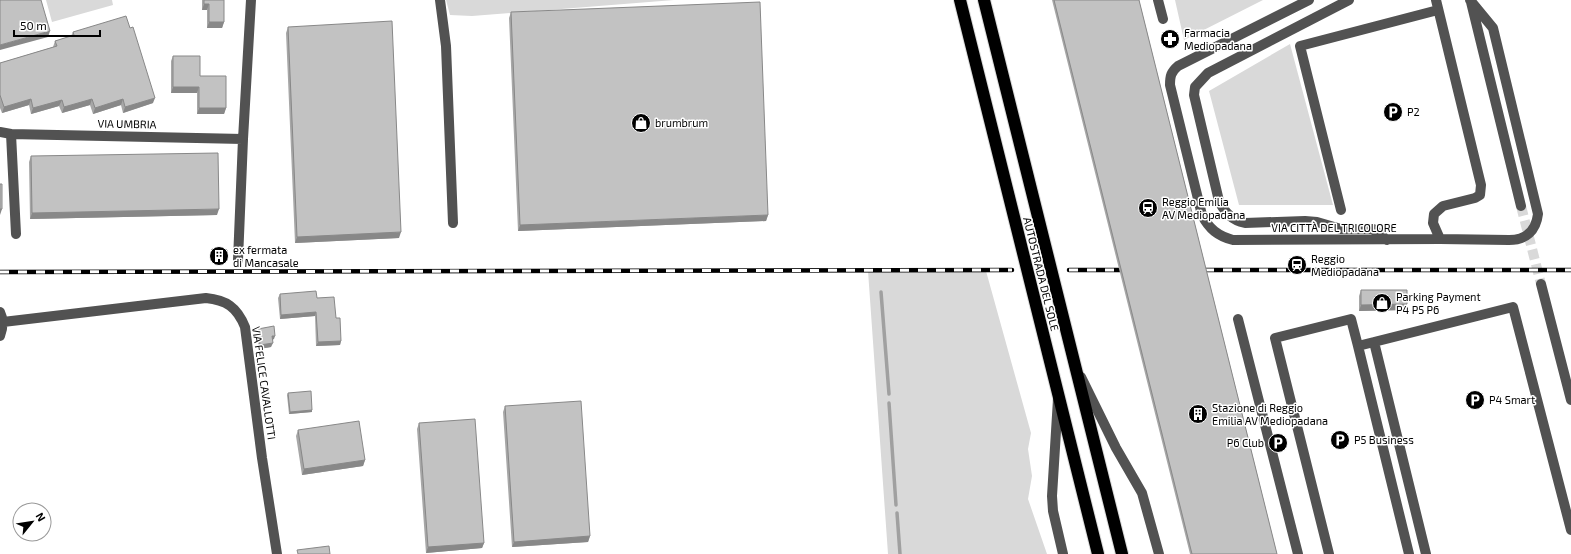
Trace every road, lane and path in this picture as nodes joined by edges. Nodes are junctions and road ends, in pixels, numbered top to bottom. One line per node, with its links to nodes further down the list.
1 (251, 0): 13 (street)
2 (440, 0): 16 (street)
3 (960, 0): 28 (highway, AUTOSTRADA DEL SOLE)
4 (984, 0): 27 (highway, AUTOSTRADA DEL SOLE)
5 (1158, 0): 10 (street)
6 (1309, 0): 19 (street, VIA CITTÀ DEL TRICOLORE)
7 (1349, 0): 19 (street)
8 (1470, 0): 14 (street); 18 (street, VIA CITTÀ DEL TRICOLORE)
9 (1437, 5): 15 (street); 18 (street)
10 (1163, 19)
11 (0, 132): 12 (street, VIA UMBRIA)
12 (11, 134): 13 (street, VIA UMBRIA); 17 (street)
13 (242, 139): 20 (street)
14 (1521, 206)
15 (1341, 210)
16 (452, 223)
17 (16, 234)
18 (1440, 239): 19 (street, VIA CITTÀ DEL TRICOLORE)
19 (1387, 240)
20 (238, 260)
21 (1541, 284): 29 (street)
22 (1, 317): 24 (street); 31 (street, VIA FELICE CAVALLOTTI)
23 (1238, 319): 36 (street)
24 (0, 336)
25 (1374, 342): 26 (street); 30 (street); 39 (street)
26 (1358, 346): 37 (street); 38 (street)
27 (1074, 361): 34 (highway, AUTOSTRADA DEL SOLE); 35 (street)
28 (1058, 394): 32 (street); 33 (highway, AUTOSTRADA DEL SOLE)
29 (1571, 400)
30 (1571, 530)
31 (277, 554)
32 (1063, 554)
33 (1098, 554)
34 (1122, 554)
35 (1159, 554)
36 (1298, 554)
37 (1330, 554)
38 (1409, 554)
39 (1426, 554)

